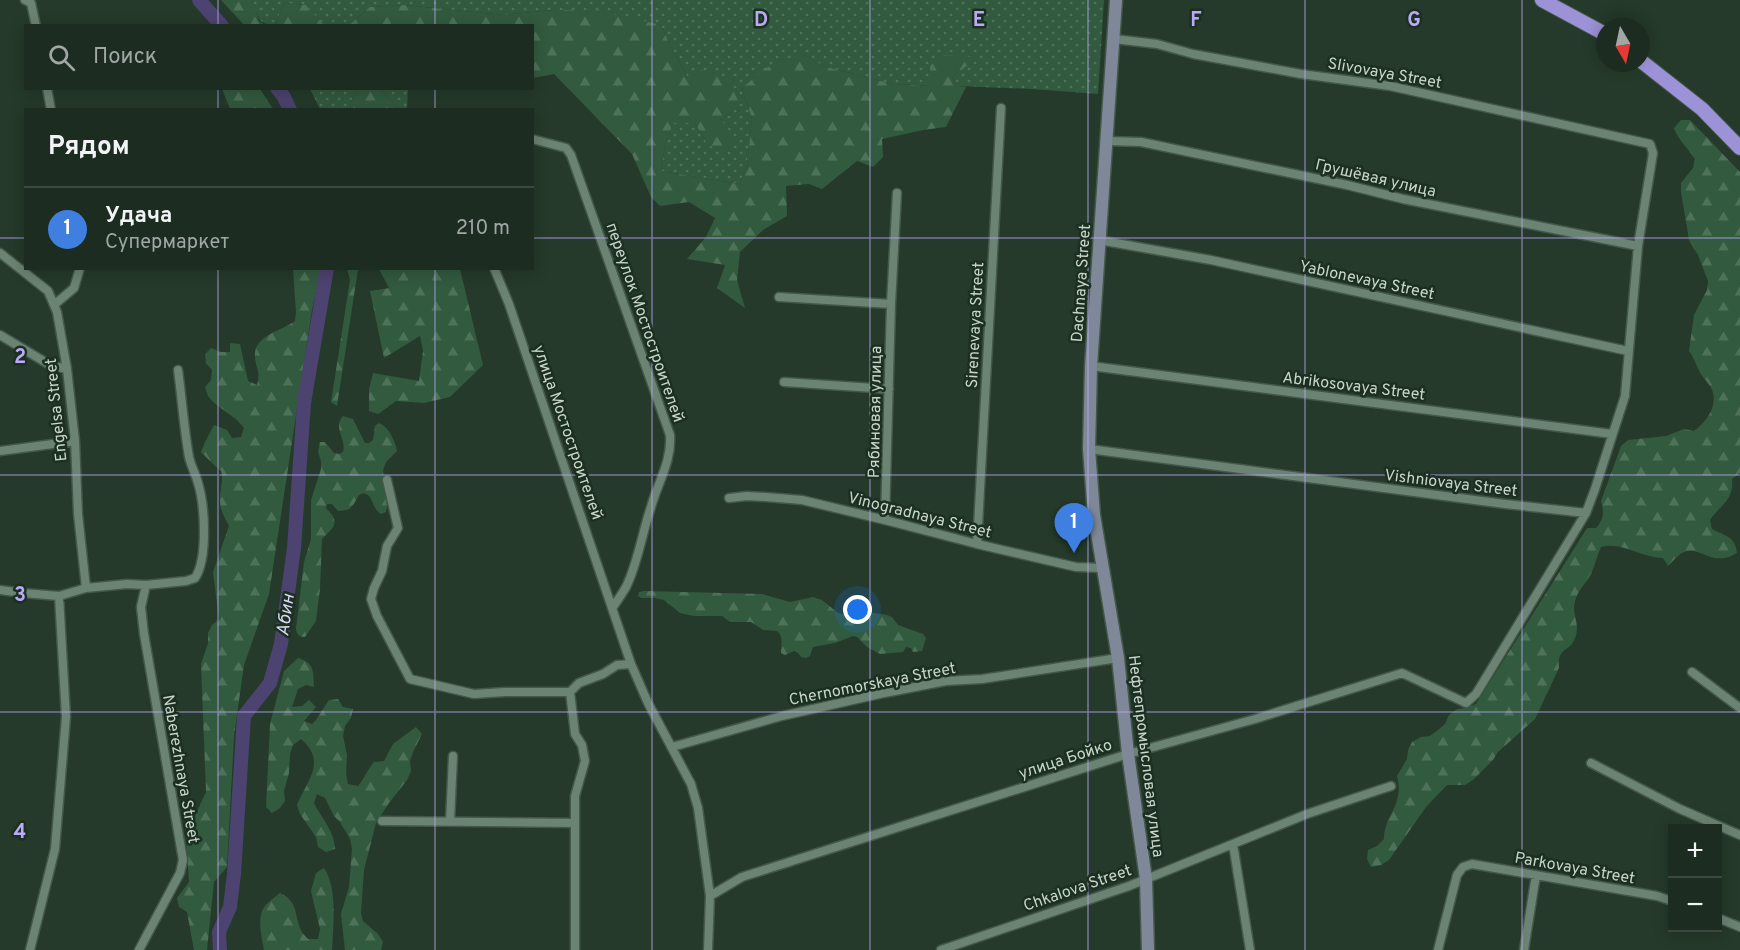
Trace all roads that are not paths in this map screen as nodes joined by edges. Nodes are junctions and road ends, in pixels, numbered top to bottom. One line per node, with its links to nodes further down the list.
1 (25, 0): 4 (street)
2 (1542, 0): 5 (highway)
3 (1116, 1): 6 (main road, Dachnaya Street)
4 (36, 24)
5 (1596, 29)
6 (1114, 39): 12 (main road, Dachnaya Street); 16 (street, Slivovaya Street)
7 (1650, 68): 13 (highway)
8 (47, 90): 9 (street)
9 (51, 108)
10 (1001, 108): 38 (street, Sirenevaya Street)
11 (534, 140): 44 (street, переулок Мостостроителей)
12 (1107, 141): 15 (main road, Dachnaya Street); 16 (street, Грушёвая улица)
13 (1740, 148)
14 (897, 193): 21 (street, Рябиновая улица)
15 (1099, 240): 24 (street, Yablonevaya Street); 25 (main road, Dachnaya Street)
16 (1638, 246): 24 (street)
17 (0, 254): 22 (street, Engelsa Street)
18 (79, 270): 22 (street)
19 (495, 270): 44 (street, улица Мостостроителей)
20 (779, 297): 21 (street)
21 (891, 304): 29 (street, Рябиновая улица)
22 (54, 305): 26 (street, Engelsa Street)
23 (0, 335): 26 (street)
24 (1628, 351): 30 (street)
25 (1091, 366): 30 (street, Abrikosovaya Street); 32 (main road, Dachnaya Street)
26 (68, 369): 31 (street, Engelsa Street)
27 (178, 370): 40 (street)
28 (784, 382): 29 (street)
29 (889, 389): 37 (street, Рябиновая улица)
30 (1612, 434): 36 (street)
31 (75, 441): 33 (street); 41 (street, Engelsa Street)
32 (1089, 449): 36 (street, Vishniovaya Street); 39 (main road, Dachnaya Street)
33 (0, 451)
34 (387, 480): 48 (street)
35 (729, 498): 37 (street, Vinogradnaya Street)
36 (1586, 513): 51 (street, улица Бойко)
37 (885, 520): 38 (street, Vinogradnaya Street)
38 (977, 544): 39 (street, Vinogradnaya Street)
39 (1102, 568): 45 (main road, Нефтепромысловая улица)
40 (146, 585): 41 (street); 67 (street, Naberezhnaya Street)
41 (86, 588): 43 (street)
42 (0, 590): 43 (street)
43 (59, 596): 66 (street)
44 (613, 607): 46 (street, улица Мостостроителей)
45 (1118, 658): 50 (street, Chernomorskaya Street); 51 (main road, Нефтепромысловая улица)
46 (631, 664): 48 (street); 50 (street, улица Мостостроителей)
47 (1692, 672): 49 (street)
48 (570, 692): 57 (street)
49 (1740, 708)
50 (672, 747): 62 (street, улица Мостостроителей)
51 (1128, 754): 61 (main road, Нефтепромысловая улица); 62 (street, улица Бойко)
52 (453, 756): 56 (street)
53 (1591, 763): 58 (street)
54 (1391, 786): 59 (street, Chkalova Street)
55 (382, 821): 56 (street)
56 (450, 822): 57 (street)
57 (575, 823): 68 (street)
58 (1740, 835)
59 (1233, 844): 61 (street, Chkalova Street); 72 (street)
60 (1536, 875): 63 (street, Parkovaya Street); 73 (street, Parkovaya Street); 74 (street)
61 (1146, 879): 70 (street, Chkalova Street); 71 (main road, Нефтепромысловая улица)
62 (710, 896): 69 (street, улица Мостостроителей)
63 (1668, 900)
64 (1722, 920): 65 (street)
65 (1740, 927)
66 (30, 950)
67 (140, 950)
68 (574, 950)
69 (708, 950)
70 (941, 950)
71 (1148, 950)
72 (1250, 950)
73 (1438, 950)
74 (1524, 950)

